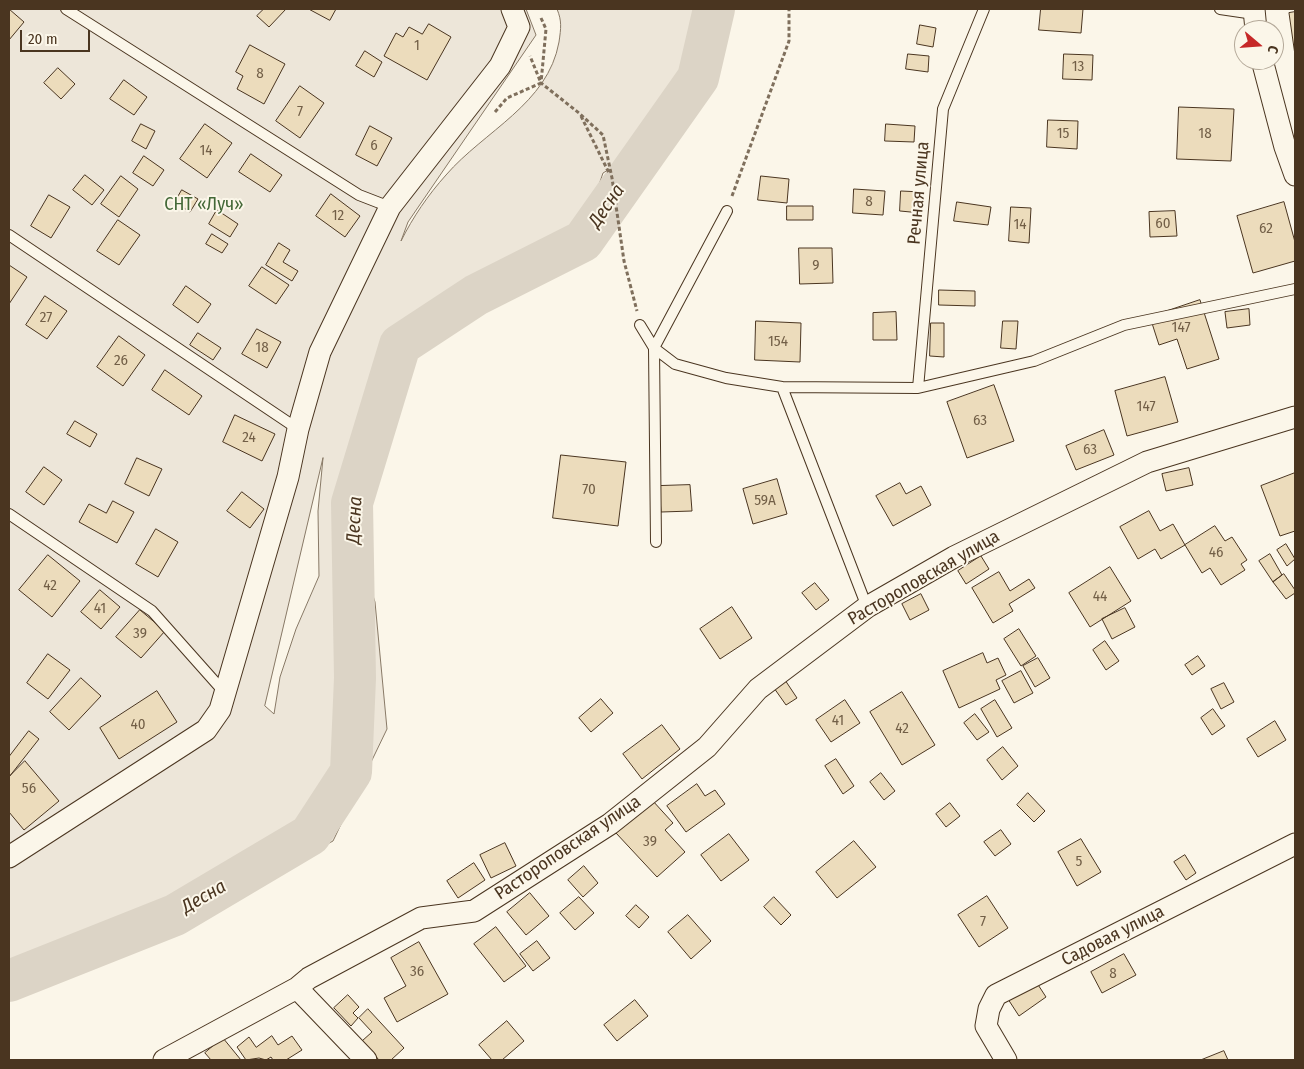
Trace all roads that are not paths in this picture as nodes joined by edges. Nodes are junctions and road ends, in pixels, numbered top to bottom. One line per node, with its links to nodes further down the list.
1 (66, 9): 8 (lane)
2 (512, 9): 8 (street)
3 (984, 9): 15 (lane, Речная улица)
4 (1220, 9): 5 (lane)
5 (1254, 17)
6 (1265, 70): 7 (street)
7 (1295, 175)
8 (390, 208): 17 (street)
9 (727, 211): 13 (lane)
10 (9, 235): 17 (lane)
11 (1295, 289): 15 (lane)
12 (640, 325): 13 (lane)
13 (654, 348): 14 (lane); 19 (lane)
14 (782, 387): 15 (lane); 20 (lane)
15 (918, 388)
16 (1295, 417): 20 (street, Растороповская улица)
17 (298, 429): 21 (street)
18 (9, 514): 21 (lane)
19 (656, 542)
20 (867, 607): 24 (street, Растороповская улица)
21 (224, 692): 23 (street)
22 (1295, 844): 27 (street, Садовая улица)
23 (9, 857)
24 (297, 988): 25 (street); 26 (street)
25 (164, 1060)
26 (366, 1060)
27 (1006, 1060)

